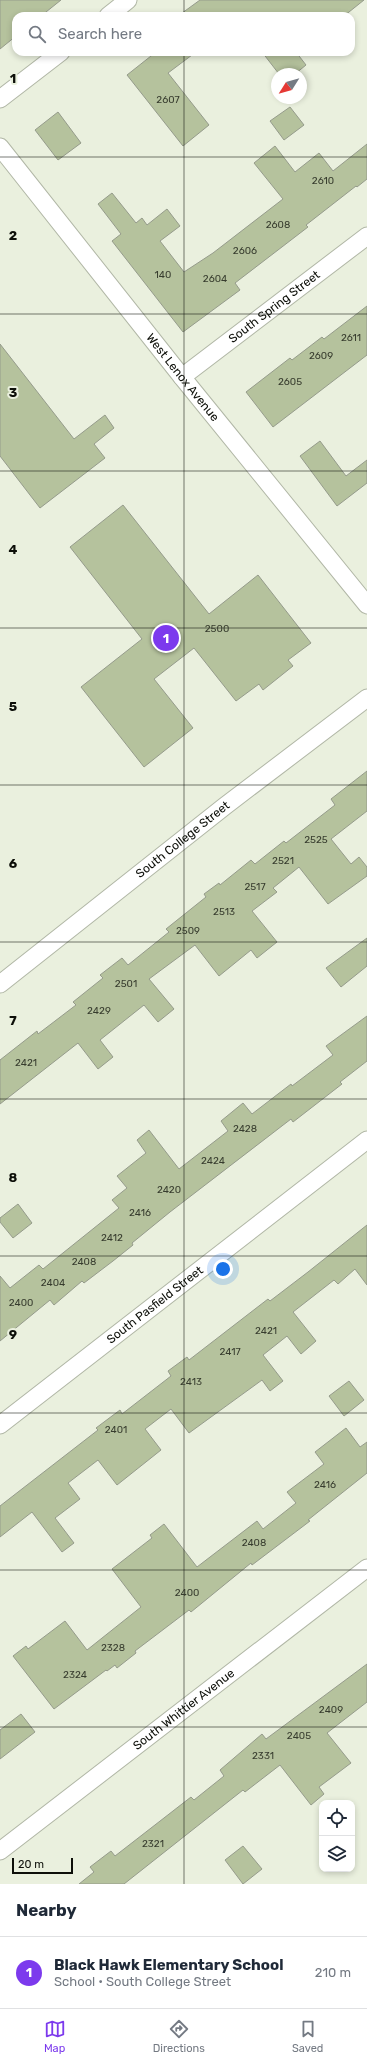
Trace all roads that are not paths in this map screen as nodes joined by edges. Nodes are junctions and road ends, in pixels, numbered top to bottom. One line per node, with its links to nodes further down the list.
1 (128, 0): 2 (street)
2 (113, 12)
3 (56, 56): 4 (street)
4 (0, 99)
5 (0, 147): 7 (street, West Lenox Avenue)
6 (367, 236): 7 (street, South Spring Street)
7 (182, 377): 8 (street, West Lenox Avenue)
8 (367, 605)
9 (367, 698): 10 (street, South College Street)
10 (0, 984)
11 (367, 1140): 12 (street, South Pasfield Street)
12 (0, 1425)
13 (367, 1568): 14 (street, South Whittier Avenue)
14 (0, 1851)

